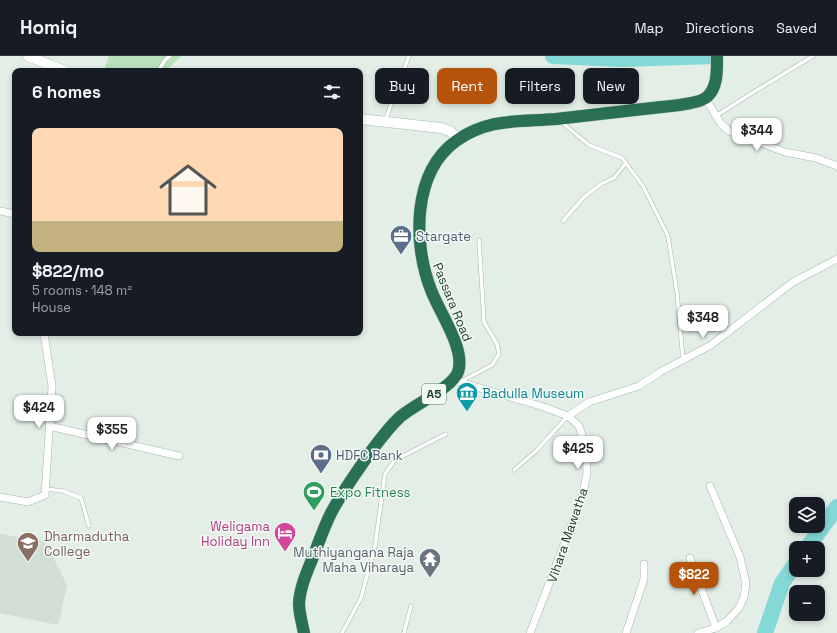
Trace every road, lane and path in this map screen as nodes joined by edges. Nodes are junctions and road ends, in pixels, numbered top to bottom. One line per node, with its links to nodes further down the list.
1 (28, 56): 6 (street)
2 (170, 56): 7 (lane)
3 (409, 56): 12 (lane)
4 (717, 56): 8 (highway)
5 (813, 56): 9 (lane)
6 (58, 68)
7 (160, 68)
8 (706, 99): 9 (street); 11 (highway, Passara Road / A5)
9 (716, 116): 15 (street)
10 (363, 119): 12 (street)
11 (557, 119): 13 (highway, Passara Road / A5); 14 (lane)
12 (385, 122): 13 (street)
13 (458, 139): 23 (highway, Passara Road / A5)
14 (626, 163): 18 (lane); 22 (lane)
15 (837, 166)
16 (0, 211): 17 (street)
17 (12, 213)
18 (563, 221)
19 (478, 240): 23 (lane)
20 (837, 258): 22 (street)
21 (44, 336): 25 (street)
22 (683, 360): 24 (street)
23 (456, 381): 24 (street, Vihara Mawatha); 37 (highway, A5)
24 (568, 416): 28 (lane); 40 (street, Vihara Mawatha)
25 (49, 426): 27 (street); 30 (street)
26 (446, 434): 38 (lane)
27 (179, 456)
28 (514, 470)
29 (710, 486): 36 (street)
30 (46, 489): 31 (street); 32 (lane)
31 (0, 497)
32 (89, 526)
33 (690, 558): 36 (street)
34 (644, 564): 41 (street)
35 (411, 606): 39 (lane)
36 (716, 628): 42 (street)
37 (304, 633)
38 (342, 633)
39 (404, 633)
40 (530, 633)
41 (626, 633)
42 (698, 633)

